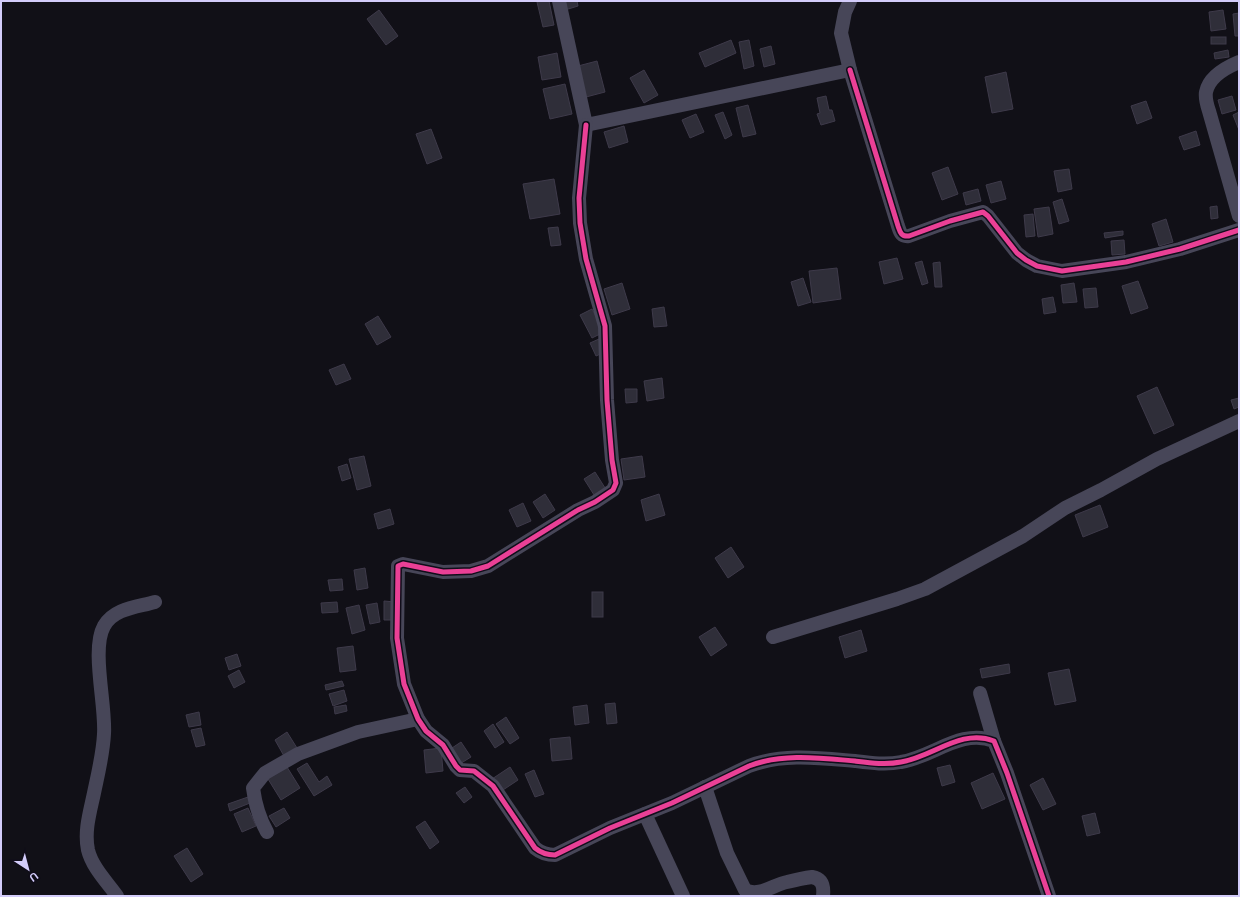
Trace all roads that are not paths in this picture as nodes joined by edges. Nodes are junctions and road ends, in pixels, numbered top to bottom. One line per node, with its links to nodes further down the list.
1 (559, 1): 5 (street)
2 (850, 1): 4 (street)
3 (1239, 62): 6 (street)
4 (850, 70): 5 (street); 7 (street)
5 (586, 125): 12 (street)
6 (1239, 216)
7 (1239, 230)
8 (1239, 421): 10 (street)
9 (155, 602): 17 (street)
10 (773, 637)
11 (980, 693): 13 (street)
12 (418, 720): 15 (street); 16 (street)
13 (994, 741): 14 (street); 20 (street)
14 (705, 787): 15 (street); 19 (street)
15 (645, 814): 18 (street)
16 (267, 832)
17 (117, 896)
18 (683, 896)
19 (823, 896)
20 (1049, 896)

